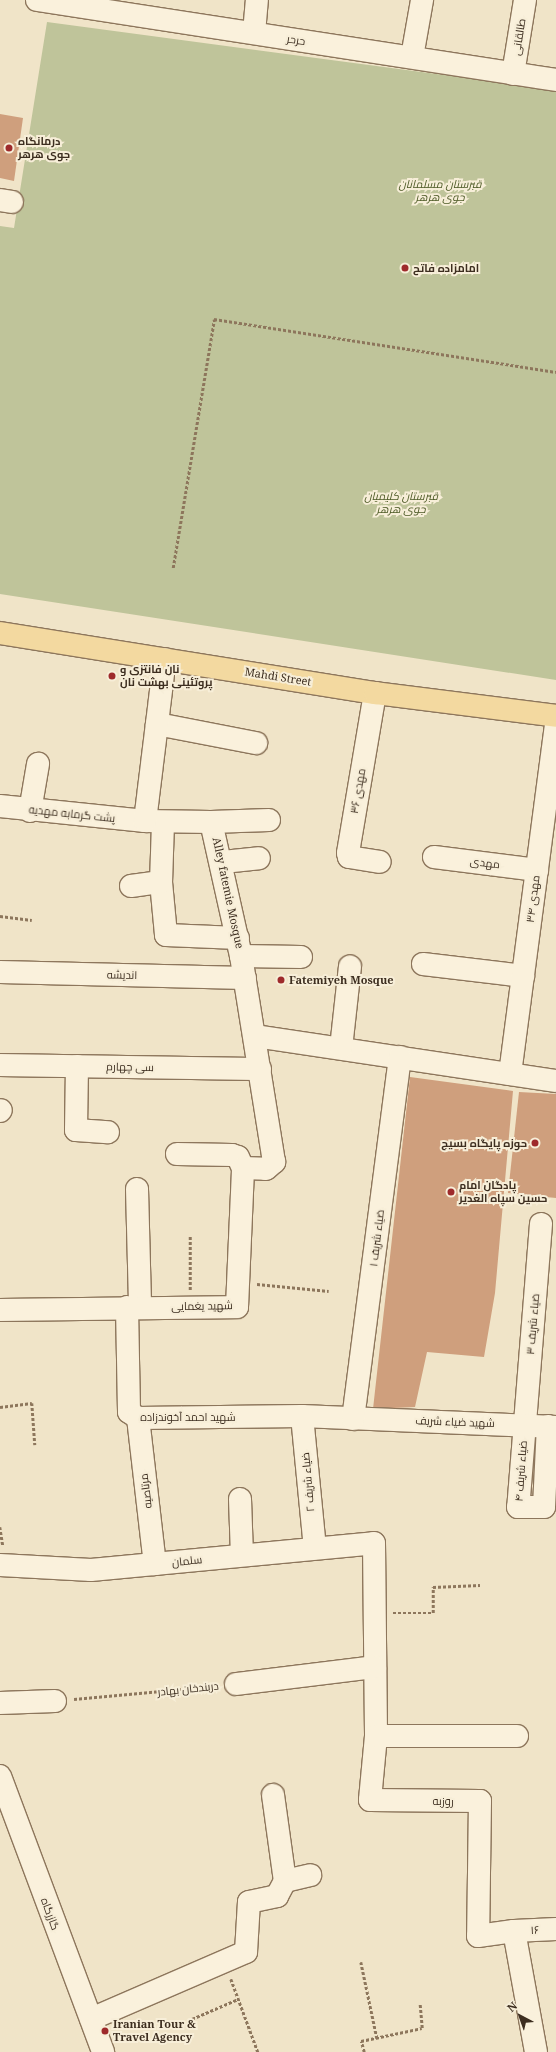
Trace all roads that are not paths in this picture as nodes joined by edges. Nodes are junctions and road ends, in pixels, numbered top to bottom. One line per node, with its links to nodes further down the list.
1 (37, 0): 5 (street, حرحر)
2 (257, 0): 5 (street)
3 (422, 0): 6 (street)
4 (525, 0): 7 (street, طالقانی)
5 (254, 33): 6 (street, حرحر)
6 (412, 57): 7 (street, حرحر)
7 (513, 74): 8 (street, حرحر)
8 (556, 80)
9 (0, 633): 10 (main road, Mahdi Street)
10 (165, 659): 11 (main road, Mahdi Street); 13 (street)
11 (375, 693): 12 (main road, Mahdi Street); 25 (street, مهدی ۳۶)
12 (556, 716)
13 (157, 724): 15 (street); 20 (street)
14 (556, 725): 26 (street, مهدی ۳۴)
15 (256, 743)
16 (38, 764): 18 (street)
17 (0, 806): 18 (street, پشت گرمابه مهدیه)
18 (30, 811): 20 (street, پشت گرمابه مهدیه)
19 (269, 820): 21 (street)
20 (154, 822): 21 (street, Alley fatemie Mosque); 27 (street)
21 (211, 822): 24 (street, Alley fatemie Mosque)
22 (434, 857): 26 (street, مهدی)
23 (259, 858): 24 (street)
24 (223, 862): 29 (street, Alley fatemie Mosque)
25 (380, 862)
26 (537, 870): 34 (street, مهدی ۳۴)
27 (161, 882): 28 (street); 29 (street)
28 (131, 886)
29 (240, 947): 30 (street); 35 (street, Alley fatemie Mosque)
30 (301, 957)
31 (423, 964): 34 (street)
32 (350, 966): 37 (street)
33 (0, 972): 35 (street, اندیشه)
34 (523, 976): 42 (street, مهدی ۳۴)
35 (245, 978): 36 (street, Alley fatemie Mosque)
36 (255, 1036): 37 (street); 41 (street, Alley fatemie Mosque)
37 (341, 1048): 38 (street)
38 (400, 1057): 42 (street); 53 (street, ضیاء شریف ۱)
39 (0, 1065): 40 (street, سی چهارم)
40 (77, 1066): 41 (street, سی چهارم); 44 (street)
41 (260, 1069): 46 (street, Alley fatemie Mosque)
42 (510, 1074): 43 (street)
43 (556, 1081)
44 (108, 1132)
45 (176, 1154): 46 (street)
46 (243, 1168): 49 (street, شهید یغمایی)
47 (137, 1189): 49 (street)
48 (541, 1224): 54 (street, ضیاء شریف ۳)
49 (133, 1307): 50 (street, شهید یغمایی); 52 (street, شهید احمد آخوندزاده)
50 (0, 1310)
51 (302, 1416): 52 (street, شهید احمد آخوندزاده); 53 (street, شهید احمد آخوندزاده); 58 (street, ضیاء شریف ۲)
52 (138, 1418): 60 (street, مرتاصیه)
53 (354, 1419): 54 (street, شهید ضیاء شریف)
54 (524, 1424): 55 (street, شهید ضیاء شریف); 55 (street, ضیاء شریف ۴)
55 (552, 1427)
56 (240, 1498): 59 (street)
57 (374, 1543): 58 (street, سلمان); 62 (street, روزبه)
58 (314, 1548): 59 (street, سلمان)
59 (242, 1555): 60 (street, سلمان)
60 (155, 1564): 61 (street, سلمان)
61 (0, 1565)
62 (376, 1667): 63 (street); 66 (street, روزبه)
63 (236, 1684)
64 (55, 1701): 65 (street)
65 (0, 1703)
66 (376, 1736): 67 (street); 73 (street, روزبه)
67 (517, 1736)
68 (0, 1776): 74 (street, گازرگاه)
69 (273, 1795): 71 (street)
70 (310, 1875): 71 (street)
71 (285, 1882): 74 (street)
72 (556, 1929): 73 (street, ۱۶)
73 (514, 1931): 76 (street)
74 (91, 2019): 75 (street, گازرگاه)
75 (103, 2052)
76 (536, 2052)

